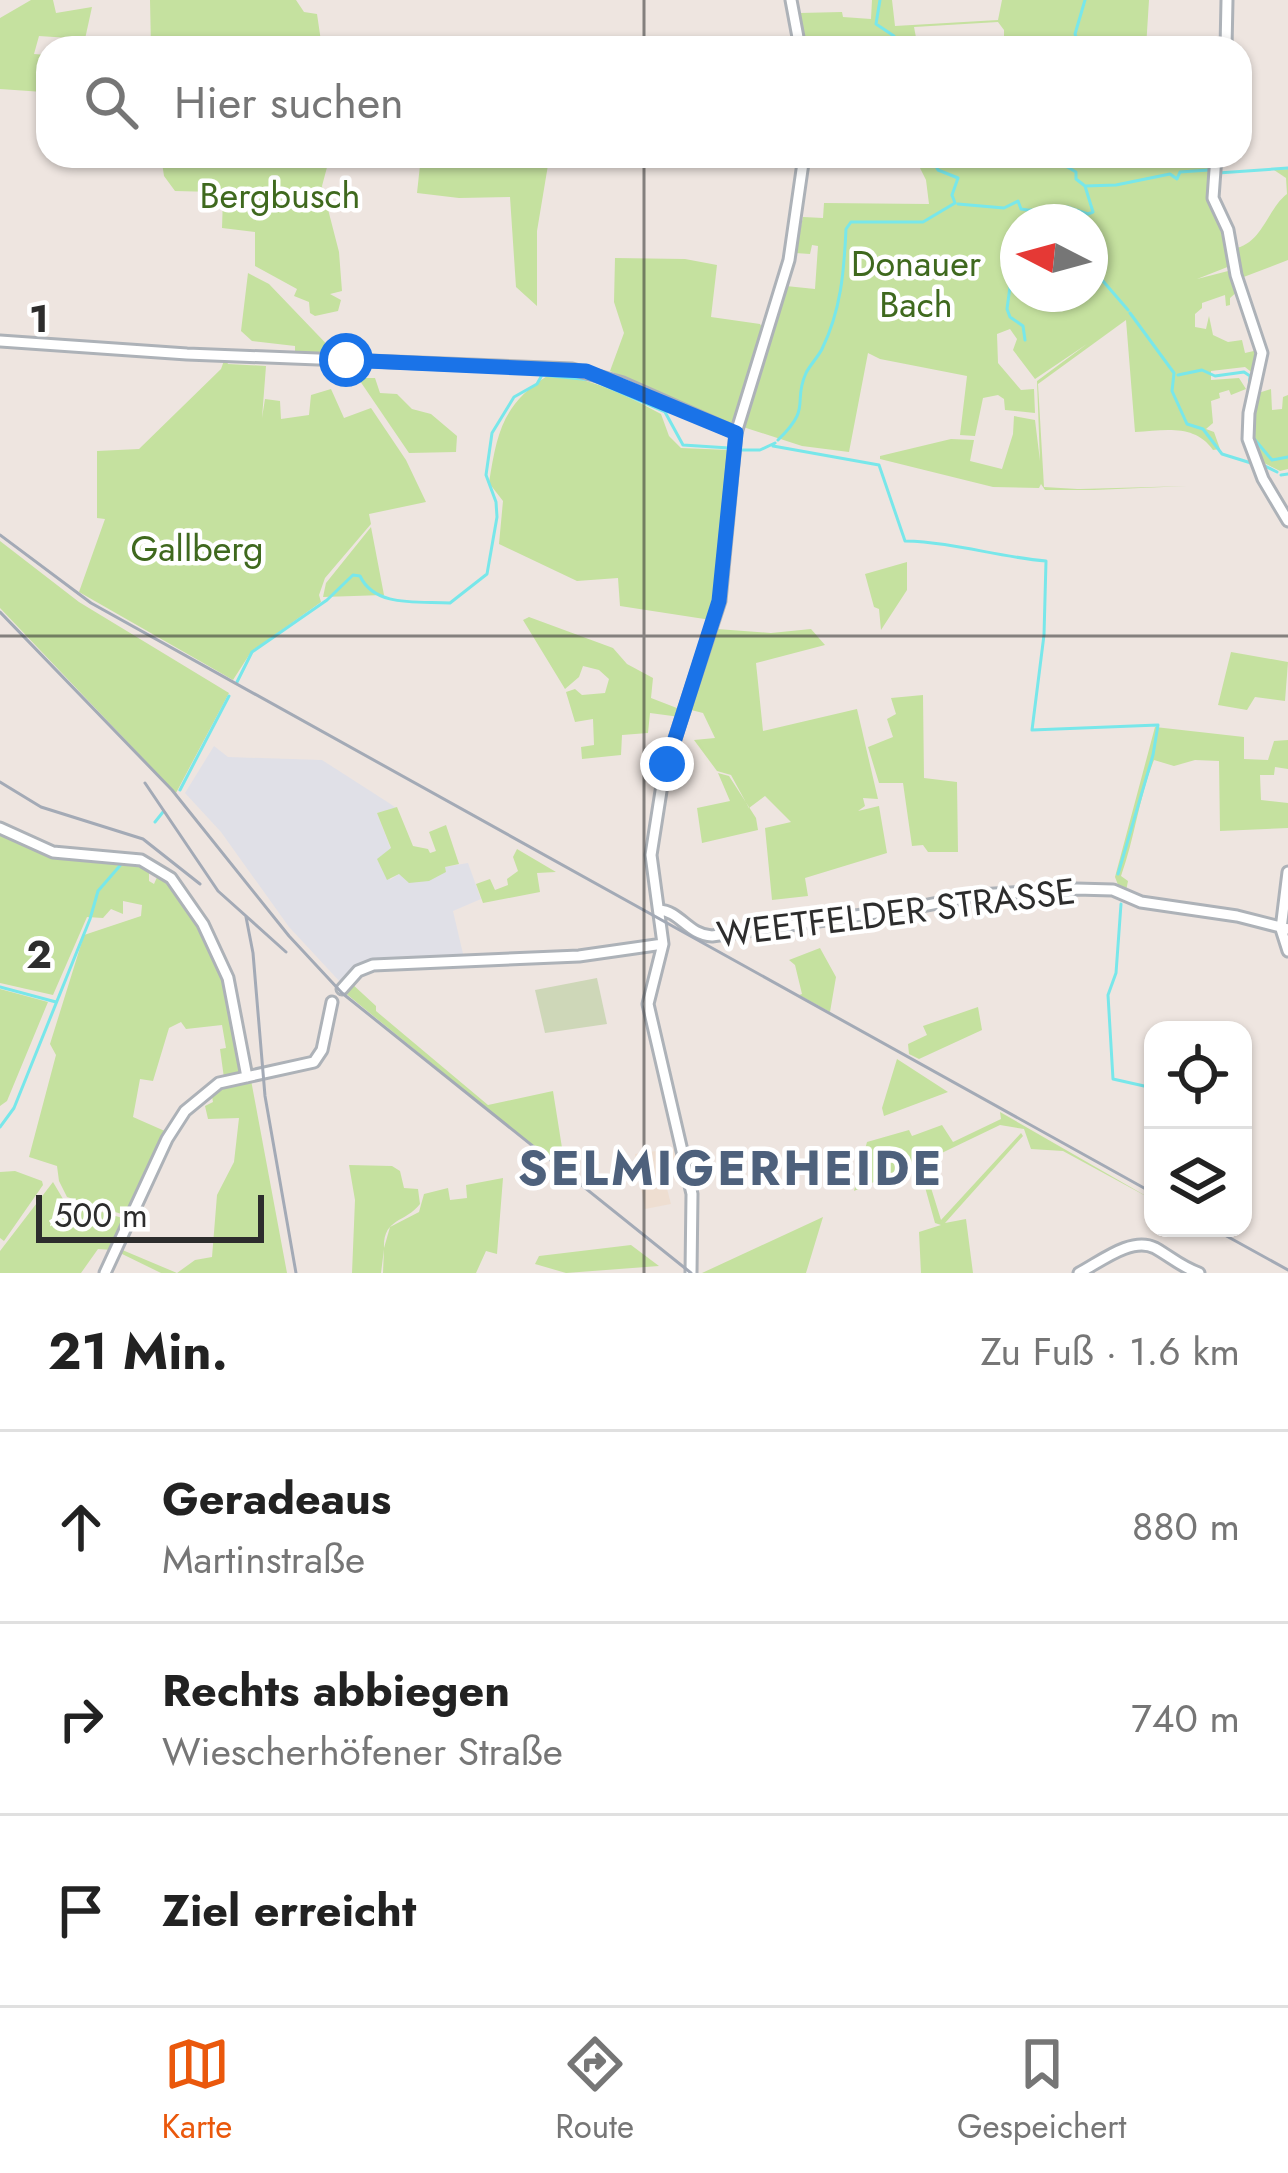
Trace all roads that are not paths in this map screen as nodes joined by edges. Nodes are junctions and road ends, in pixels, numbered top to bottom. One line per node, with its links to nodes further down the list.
1 (791, 0): 3 (street)
2 (1227, 0): 4 (street)
3 (798, 36)
4 (1226, 36)
5 (802, 168): 8 (street)
6 (1215, 168): 9 (street)
7 (0, 341): 8 (street)
8 (736, 433): 12 (street)
9 (1288, 521)
10 (0, 828): 18 (street)
11 (1288, 872): 13 (street)
12 (658, 910): 13 (street, WEETFELDER STRASSE); 14 (street)
13 (1284, 929): 15 (street)
14 (663, 944): 16 (street); 20 (street)
15 (1288, 951)
16 (342, 989)
17 (332, 1002): 18 (street)
18 (247, 1077): 19 (street)
19 (105, 1273)
20 (691, 1273)
21 (1079, 1273): 22 (street)
22 (1199, 1273)

